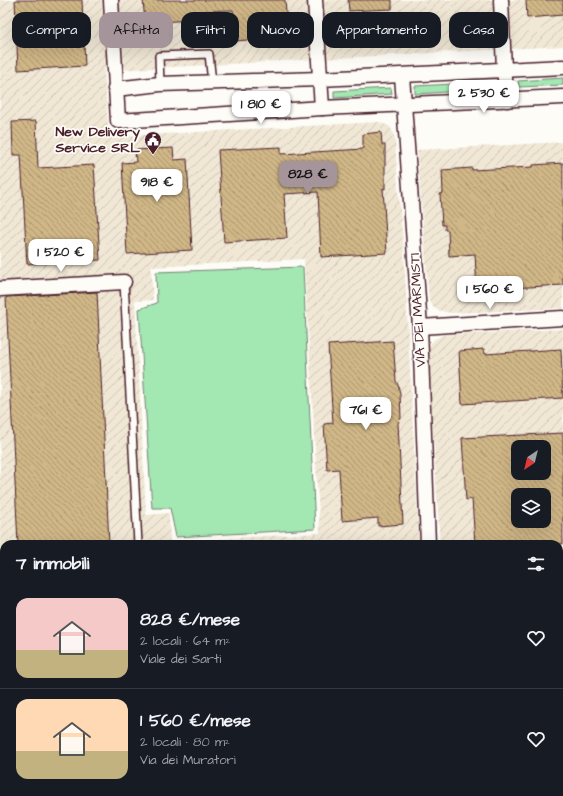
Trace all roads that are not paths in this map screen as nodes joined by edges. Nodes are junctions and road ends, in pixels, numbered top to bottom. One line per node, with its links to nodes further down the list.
1 (111, 0): 10 (street)
2 (315, 0): 7 (street)
3 (501, 0): 5 (street)
4 (563, 67): 5 (street)
5 (504, 69): 6 (street); 12 (street)
6 (402, 76): 7 (street); 13 (street, VIA DEI MARMISTI)
7 (320, 80): 8 (street); 14 (street)
8 (212, 82): 9 (street); 9 (lane)
9 (160, 84): 10 (street)
10 (115, 89): 14 (street)
11 (563, 97): 12 (street)
12 (507, 100): 13 (street)
13 (403, 105): 14 (street); 18 (street, VIA DEI MARMISTI)
14 (322, 108)
15 (124, 282): 16 (street); 19 (lane)
16 (0, 289)
17 (563, 318): 18 (street)
18 (420, 327): 20 (street, VIA DEI MARMISTI)
19 (138, 540)
20 (428, 540)

